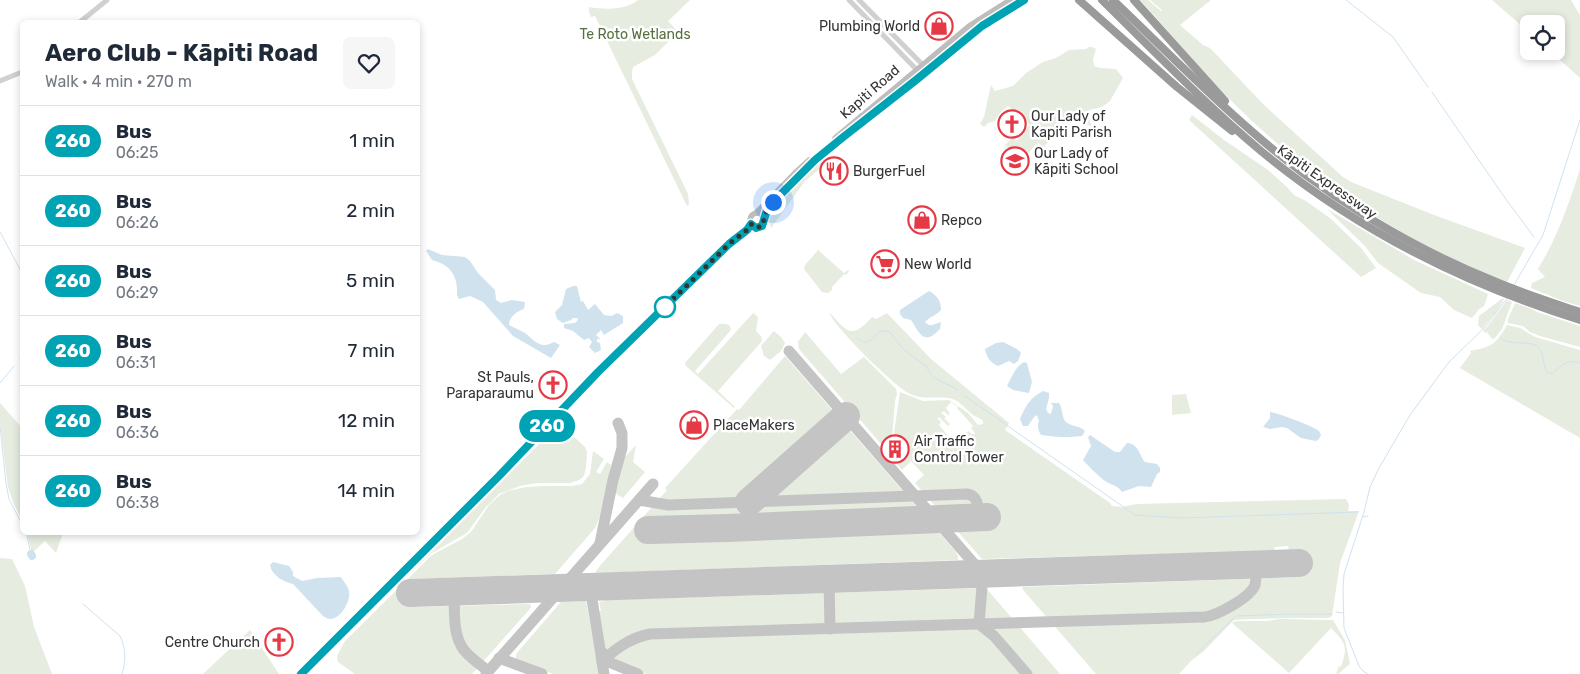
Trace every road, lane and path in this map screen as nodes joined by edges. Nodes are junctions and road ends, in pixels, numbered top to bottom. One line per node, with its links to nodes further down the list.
1 (107, 0): 11 (street)
2 (849, 0): 12 (street)
3 (858, 0): 10 (street)
4 (1010, 0): 16 (main road, Kapiti Road)
5 (1024, 0): 15 (main road, Kapiti Road)
6 (1079, 0): 21 (highway)
7 (1102, 0): 21 (highway, Kāpiti Expressway)
8 (1113, 0): 20 (highway, Kāpiti Expressway)
9 (1134, 0): 20 (highway)
10 (874, 16): 12 (street); 13 (street)
11 (82, 20)
12 (870, 21): 14 (street)
13 (912, 54): 14 (street); 16 (street)
14 (902, 55): 16 (street)
15 (934, 66): 16 (street); 18 (main road, Kapiti Road)
16 (920, 68): 18 (street); 23 (main road, Kapiti Road)
17 (20, 73): 19 (street)
18 (916, 80): 22 (main road, Kapiti Road)
19 (0, 81)
20 (1255, 134): 27 (highway, Kāpiti Expressway)
21 (1260, 150): 27 (highway, Kāpiti Expressway)
22 (805, 170): 23 (main road); 25 (main road, Kapiti Road)
23 (796, 172): 24 (main road, Kapiti Road)
24 (756, 213): 25 (main road); 26 (main road)
25 (764, 220): 26 (main road)
26 (751, 224): 31 (main road)
27 (1491, 285): 28 (highway, Kāpiti Expressway)
28 (1532, 301): 29 (highway, Kāpiti Expressway); 30 (highway, Kāpiti Expressway)
29 (1580, 312)
30 (1580, 320)
31 (301, 674)

